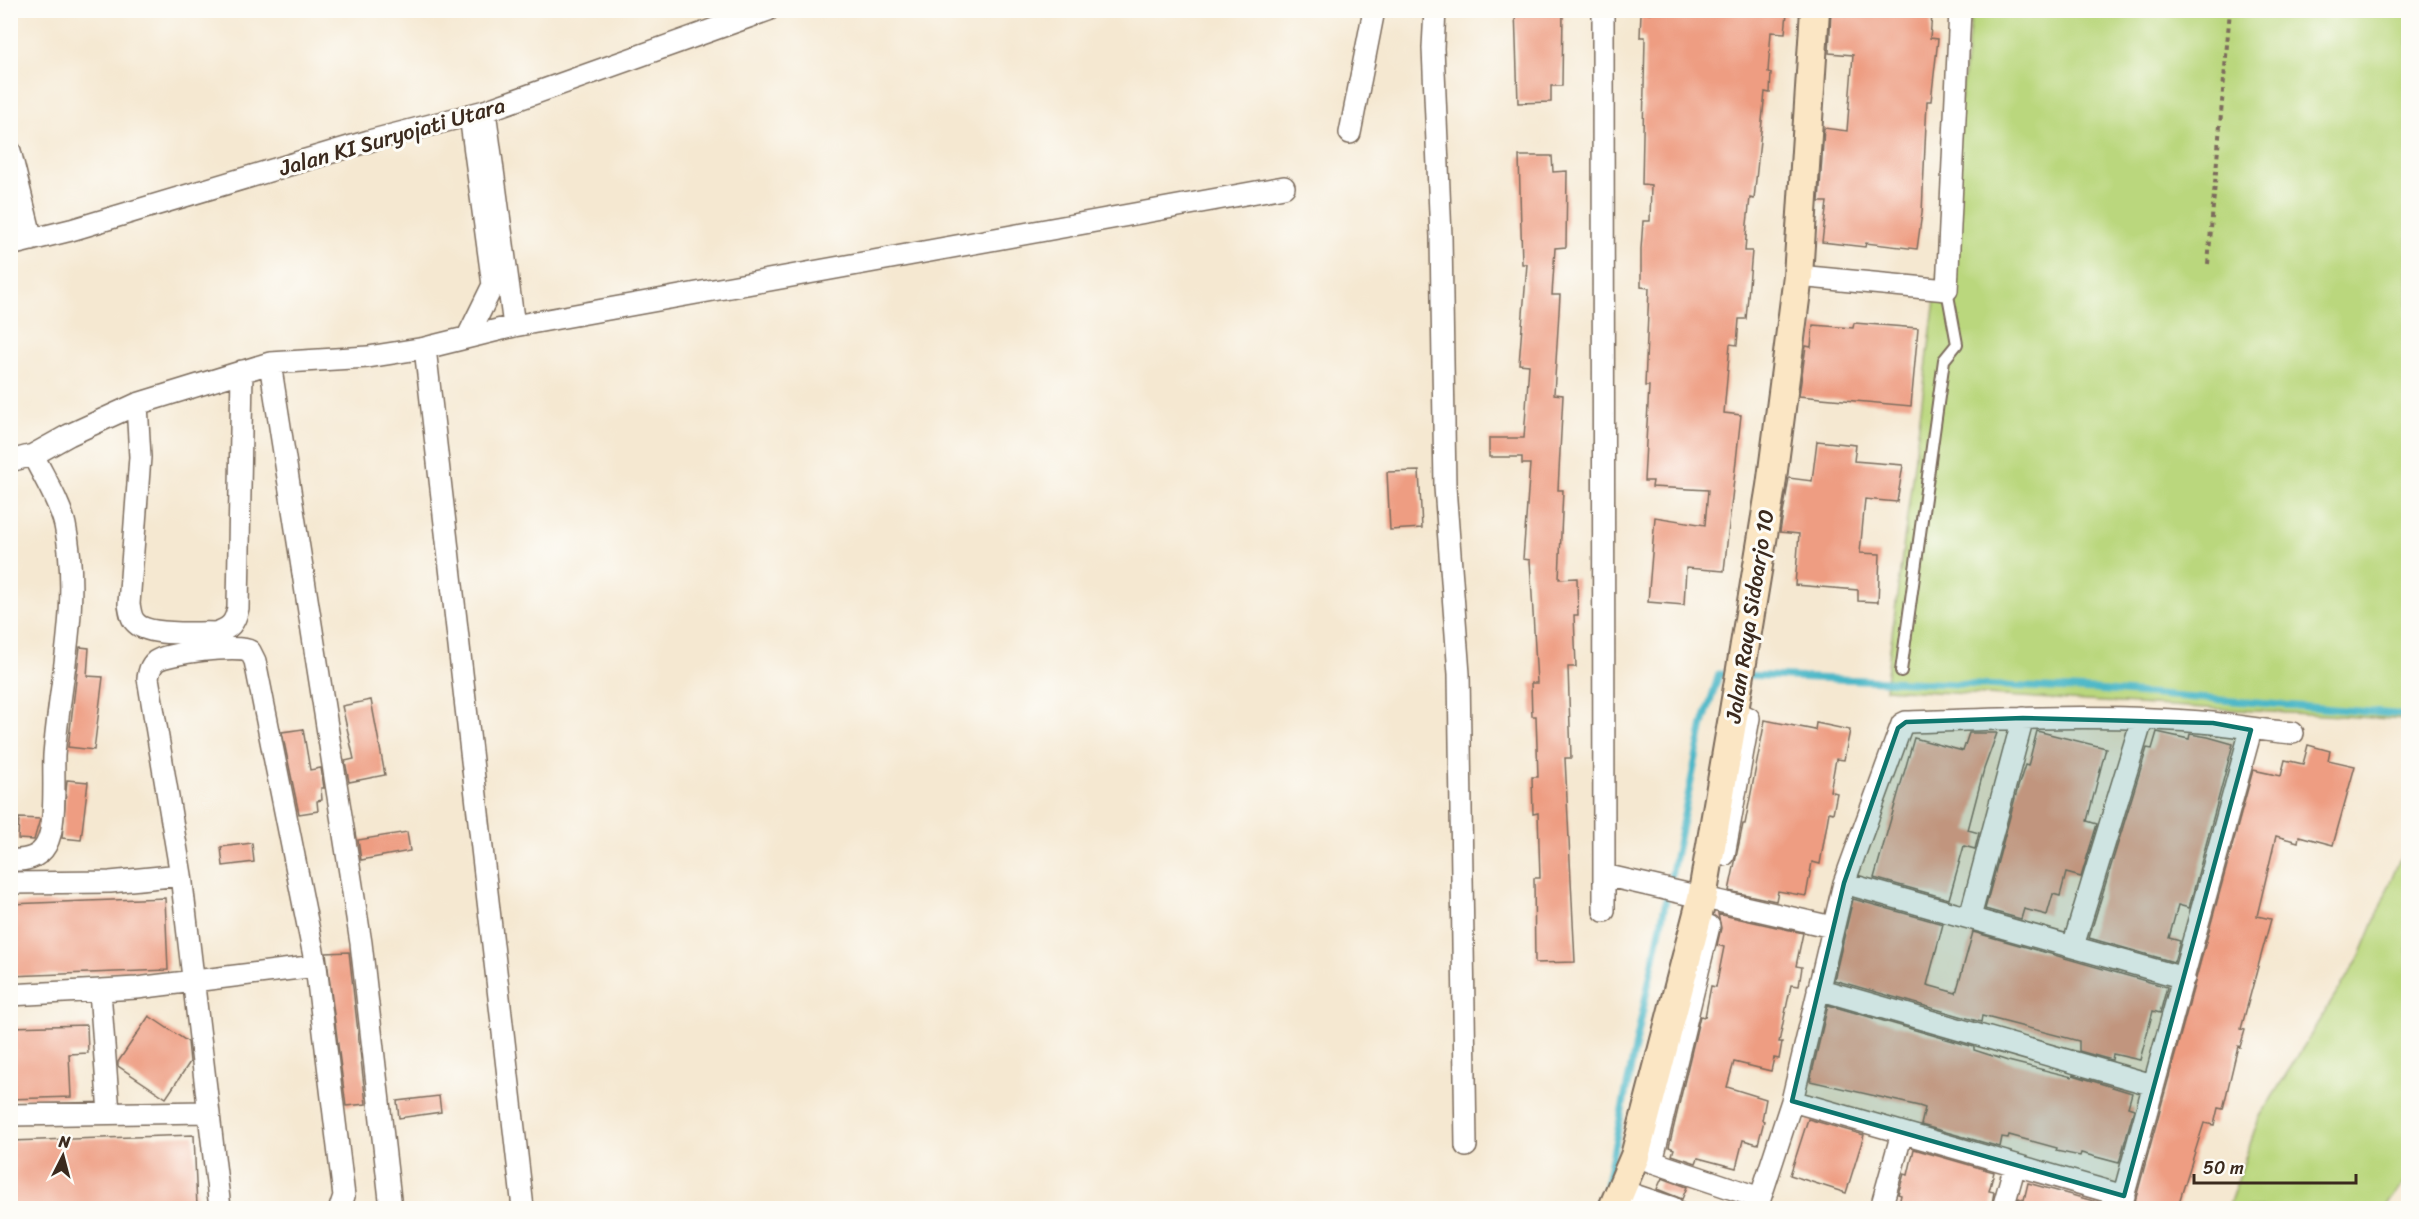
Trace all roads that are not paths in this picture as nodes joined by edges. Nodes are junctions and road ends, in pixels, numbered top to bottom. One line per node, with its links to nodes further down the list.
1 (768, 10): 7 (street, Jalan KI Suryojati Utara)
2 (1374, 10): 8 (street)
3 (1435, 10): 50 (street)
4 (1603, 10): 30 (street)
5 (1815, 10): 13 (street, Jalan Raya Sidoarjo 10)
6 (1960, 10): 14 (street)
7 (478, 113): 11 (street, Jalan KI Suryojati Utara); 15 (street); 16 (street)
8 (1350, 133)
9 (10, 151): 11 (street)
10 (1284, 187): 15 (street)
11 (32, 240): 12 (street, Jalan KI Suryojati Utara)
12 (10, 245)
13 (1798, 276): 14 (street); 33 (street, Jalan Raya Sidoarjo 10)
14 (1947, 291): 23 (lane)
15 (514, 326): 16 (street)
16 (468, 336): 17 (street)
17 (425, 348): 18 (street); 59 (street)
18 (270, 363): 19 (street); 58 (street)
19 (242, 371): 20 (street); 20 (street)
20 (137, 404): 21 (street)
21 (33, 455): 22 (street); 28 (street)
22 (10, 461)
23 (1901, 671)
24 (2023, 718): 25 (street); 32 (street); 35 (street)
25 (2142, 720): 26 (street); 37 (street)
26 (2251, 730): 27 (street); 39 (street)
27 (2293, 733)
28 (10, 860)
29 (181, 875): 31 (street); 38 (street); 40 (street)
30 (1604, 875): 33 (street); 34 (street)
31 (10, 883)
32 (1844, 883): 35 (street); 36 (street)
33 (1701, 898): 36 (street); 51 (street, Jalan Raya Sidoarjo 10)
34 (1604, 911)
35 (1970, 917): 37 (street)
36 (1832, 927): 41 (street)
37 (2073, 946): 39 (street)
38 (316, 966): 40 (street); 57 (street)
39 (2184, 978): 44 (street)
40 (193, 981): 42 (street); 46 (street)
41 (1818, 988): 44 (street); 45 (street)
42 (100, 991): 43 (street); 47 (street)
43 (10, 995)
44 (2153, 1085): 54 (street)
45 (1792, 1101): 49 (street); 55 (street)
46 (208, 1112): 47 (street); 56 (street)
47 (110, 1113): 48 (street)
48 (10, 1115)
49 (1902, 1133): 52 (street); 61 (street)
50 (1466, 1146)
51 (1643, 1159): 53 (street, Jalan Raya Sidoarjo 10); 55 (street)
52 (2014, 1165): 54 (street); 62 (street)
53 (1630, 1202): 60 (street)
54 (2122, 1202)
55 (1759, 1203)
56 (220, 1209)
57 (340, 1209)
58 (391, 1209)
59 (523, 1209)
60 (1673, 1209)
61 (1881, 1209)
62 (2003, 1209)

